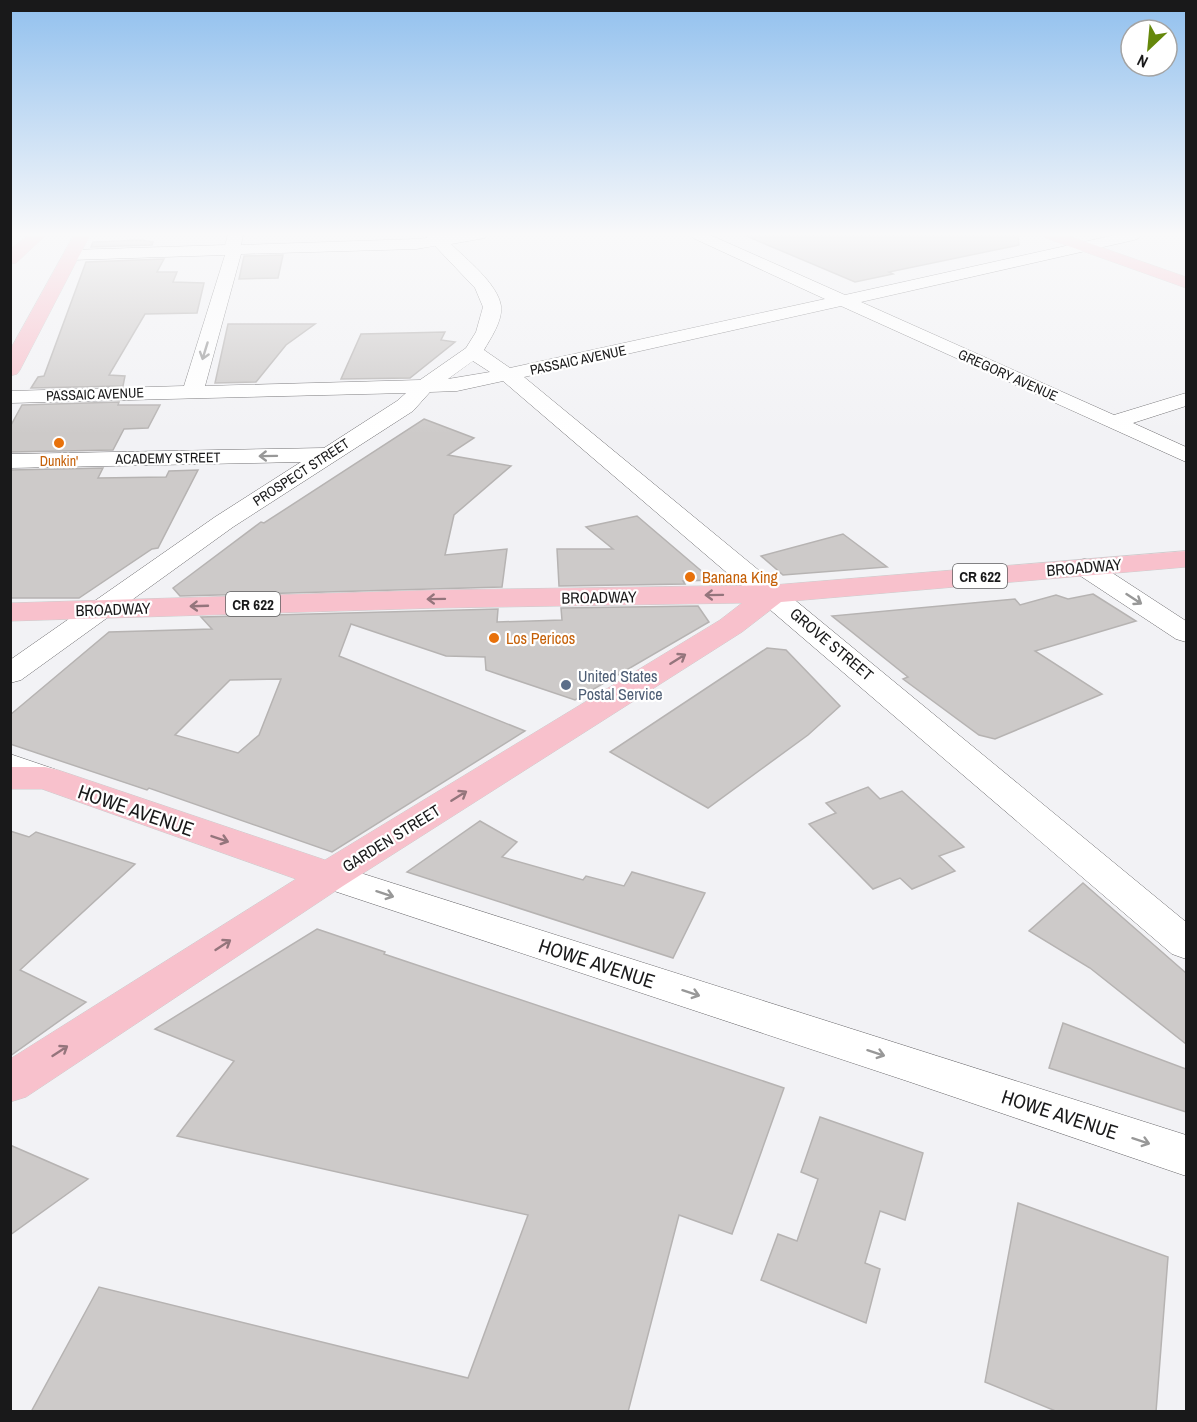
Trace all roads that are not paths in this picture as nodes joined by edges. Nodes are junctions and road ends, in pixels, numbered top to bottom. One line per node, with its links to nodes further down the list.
1 (46, 301): 7 (main road)
2 (220, 301): 10 (street, one-way to 10)
3 (490, 301): 6 (street, PROSPECT STREET)
4 (837, 301): 8 (street, PASSAIC AVENUE)
5 (846, 301): 13 (street, GREGORY AVENUE)
6 (473, 352): 8 (street, GROVE STREET); 9 (street, PROSPECT STREET)
7 (10, 370)
8 (507, 375): 9 (street, PASSAIC AVENUE); 19 (street, GROVE STREET)
9 (423, 387): 10 (street, PASSAIC AVENUE); 14 (street, PROSPECT STREET)
10 (193, 392): 11 (street, PASSAIC AVENUE)
11 (10, 396)
12 (1186, 399): 13 (street)
13 (1113, 422): 15 (street, GREGORY AVENUE)
14 (326, 455): 16 (street, ACADEMY STREET, one-way to 16); 20 (street, PROSPECT STREET)
15 (1186, 455)
16 (10, 461)
17 (1186, 559): 18 (main road, BROADWAY / CR 622)
18 (1085, 567): 19 (main road, BROADWAY / CR 622); 22 (street, one-way to 22)
19 (773, 594): 20 (main road, BROADWAY / CR 622, one-way to 20); 26 (main road, GARDEN STREET, one-way to 19); 27 (street, GROVE STREET)
20 (102, 609): 21 (main road, BROADWAY / CR 622); 23 (street, PROSPECT STREET)
21 (10, 612)
22 (1186, 633)
23 (10, 674)
24 (10, 764): 25 (street, HOWE AVENUE)
25 (28, 778): 26 (main road, HOWE AVENUE, one-way to 26)
26 (329, 876): 28 (main road, GARDEN STREET, one-way to 26); 29 (street, HOWE AVENUE, one-way to 29)
27 (1186, 944)
28 (10, 1083)
29 (1186, 1156)

